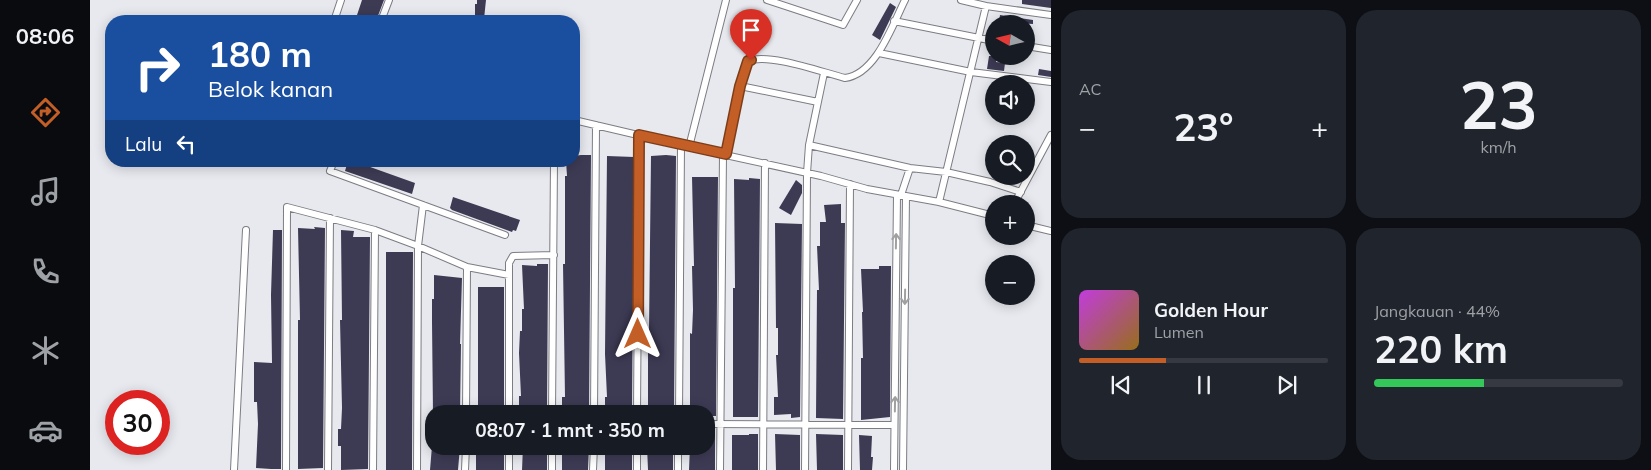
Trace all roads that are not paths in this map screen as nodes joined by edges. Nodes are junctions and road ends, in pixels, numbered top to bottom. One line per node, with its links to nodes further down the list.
1 (341, 0): 11 (street)
2 (389, 0): 12 (street)
3 (726, 0): 31 (street)
4 (768, 0): 5 (street)
5 (857, 0)
6 (905, 0): 14 (street)
7 (961, 0): 8 (street)
8 (975, 1): 10 (street)
9 (1002, 4): 10 (street); 13 (street)
10 (986, 6): 15 (street)
11 (336, 15)
12 (384, 15)
13 (1051, 15)
14 (894, 20): 15 (street); 19 (street)
15 (979, 39): 16 (street); 20 (street)
16 (985, 40)
17 (1035, 47): 18 (street)
18 (1051, 50)
19 (879, 53): 20 (street); 21 (street)
20 (971, 72): 22 (street); 37 (street)
21 (824, 73): 23 (street); 24 (street)
22 (1051, 82)
23 (740, 86): 24 (street); 32 (street)
24 (818, 102): 30 (street)
25 (580, 121): 26 (street)
26 (596, 125): 27 (street); 59 (street)
27 (639, 135): 29 (street); 60 (street)
28 (1051, 135): 40 (street)
29 (681, 145): 31 (street); 61 (street)
30 (809, 145): 36 (street); 38 (street)
31 (689, 147): 32 (street)
32 (724, 154): 33 (street); 63 (street)
33 (765, 163): 38 (street); 64 (street)
34 (332, 167): 44 (street)
35 (554, 167): 53 (street)
36 (910, 168): 37 (street); 41 (street)
37 (946, 172): 40 (street); 43 (street)
38 (807, 173): 39 (street); 65 (street)
39 (850, 184): 41 (street); 66 (street)
40 (1021, 192): 42 (street)
41 (901, 195): 43 (street); 67 (street, one-way to 41); 90 (street, one-way to 90)
42 (1019, 195)
43 (940, 202): 45 (street)
44 (423, 205): 51 (street); 52 (street)
45 (985, 214)
46 (330, 218): 49 (street); 75 (street); 76 (street)
47 (1035, 227): 50 (street)
48 (246, 230): 74 (street)
49 (374, 230): 52 (street); 77 (street)
50 (1051, 231)
51 (505, 235)
52 (418, 246): 54 (street); 78 (street)
53 (554, 254): 55 (street); 58 (street)
54 (467, 266): 55 (street); 56 (street)
55 (509, 275): 57 (street)
56 (466, 405)
57 (509, 405)
58 (552, 405)
59 (594, 405)
60 (637, 405)
61 (679, 405)
62 (715, 424): 63 (street)
63 (721, 424): 64 (street); 85 (street)
64 (763, 424): 65 (street); 86 (street)
65 (805, 424): 66 (street); 87 (street)
66 (848, 425): 67 (street); 88 (street)
67 (894, 425): 89 (street)
68 (466, 455): 79 (street)
69 (509, 455): 80 (street)
70 (552, 455): 81 (street)
71 (594, 455): 82 (street)
72 (637, 455): 83 (street)
73 (678, 455): 84 (street)
74 (234, 470)
75 (286, 470)
76 (328, 470)
77 (373, 470)
78 (417, 470)
79 (465, 470)
80 (509, 470)
81 (552, 470)
82 (593, 470)
83 (636, 470)
84 (678, 470)
85 (720, 470)
86 (763, 470)
87 (805, 470)
88 (848, 470)
89 (894, 470)
90 (903, 470)

